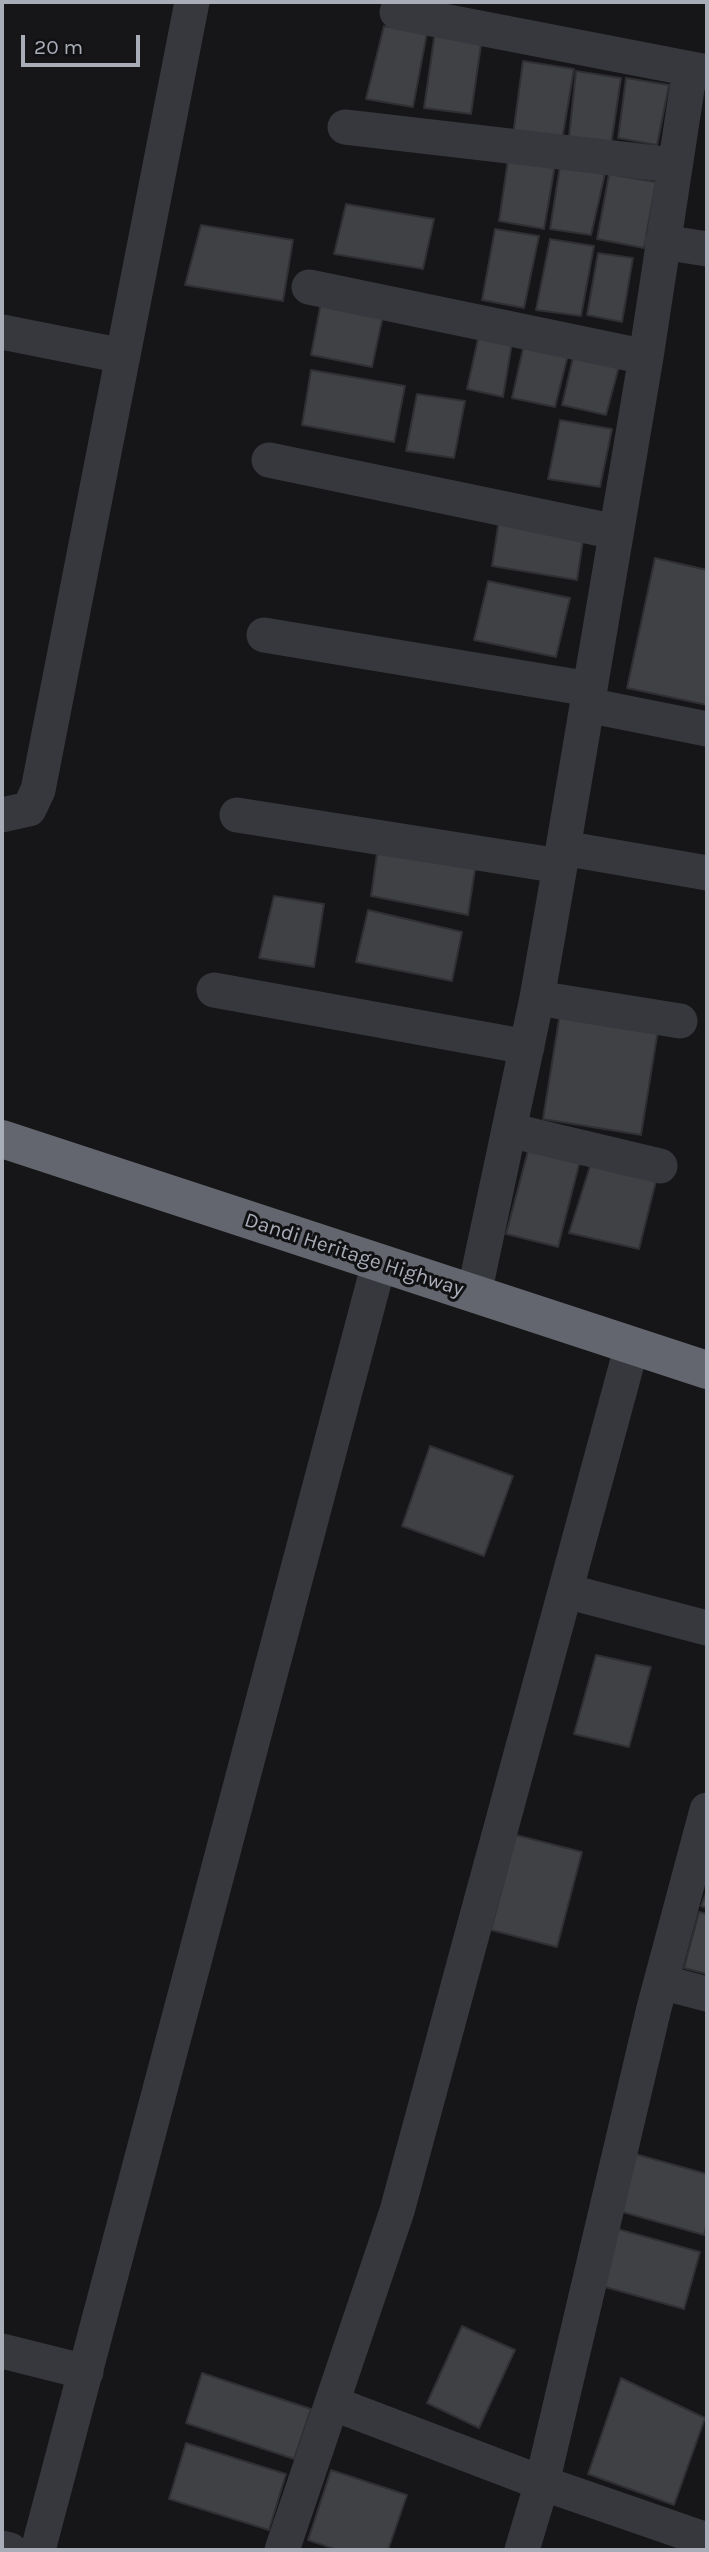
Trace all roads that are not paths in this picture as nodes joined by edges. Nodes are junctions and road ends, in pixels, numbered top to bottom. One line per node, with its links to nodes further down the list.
1 (192, 2): 10 (street)
2 (397, 12): 3 (street)
3 (698, 71): 5 (street)
4 (345, 127): 5 (street)
5 (673, 165): 6 (street)
6 (662, 242): 7 (street); 11 (street)
7 (707, 249)
8 (309, 287): 11 (street)
9 (2, 332): 10 (street)
10 (123, 356): 17 (street)
11 (646, 357): 13 (street)
12 (270, 460): 13 (street)
13 (616, 532): 15 (street)
14 (264, 635): 15 (street)
15 (589, 697): 16 (street); 19 (street)
16 (707, 729)
17 (2, 815)
18 (237, 815): 19 (street)
19 (562, 857): 20 (street); 22 (street)
20 (707, 873)
21 (214, 990): 24 (street)
22 (537, 998): 23 (street); 24 (street)
23 (680, 1021)
24 (527, 1047): 25 (street)
25 (509, 1130): 27 (street); 29 (street)
26 (2, 1139): 28 (highway, Dandi Heritage Highway)
27 (660, 1166)
28 (379, 1263): 29 (highway, Dandi Heritage Highway); 38 (street)
29 (474, 1294): 30 (highway, Dandi Heritage Highway)
30 (632, 1345): 31 (highway, Dandi Heritage Highway); 32 (street)
31 (707, 1370)
32 (566, 1591): 33 (street); 39 (street)
33 (707, 1628)
34 (707, 1810): 35 (street)
35 (661, 1982): 36 (street); 40 (street)
36 (707, 1994)
37 (2, 2351): 38 (street)
38 (86, 2372): 44 (street)
39 (332, 2403): 40 (street); 45 (street)
40 (542, 2483): 41 (street); 46 (street)
41 (707, 2540)
42 (2, 2548): 43 (street)
43 (10, 2550)
44 (38, 2550)
45 (282, 2550)
46 (522, 2550)

